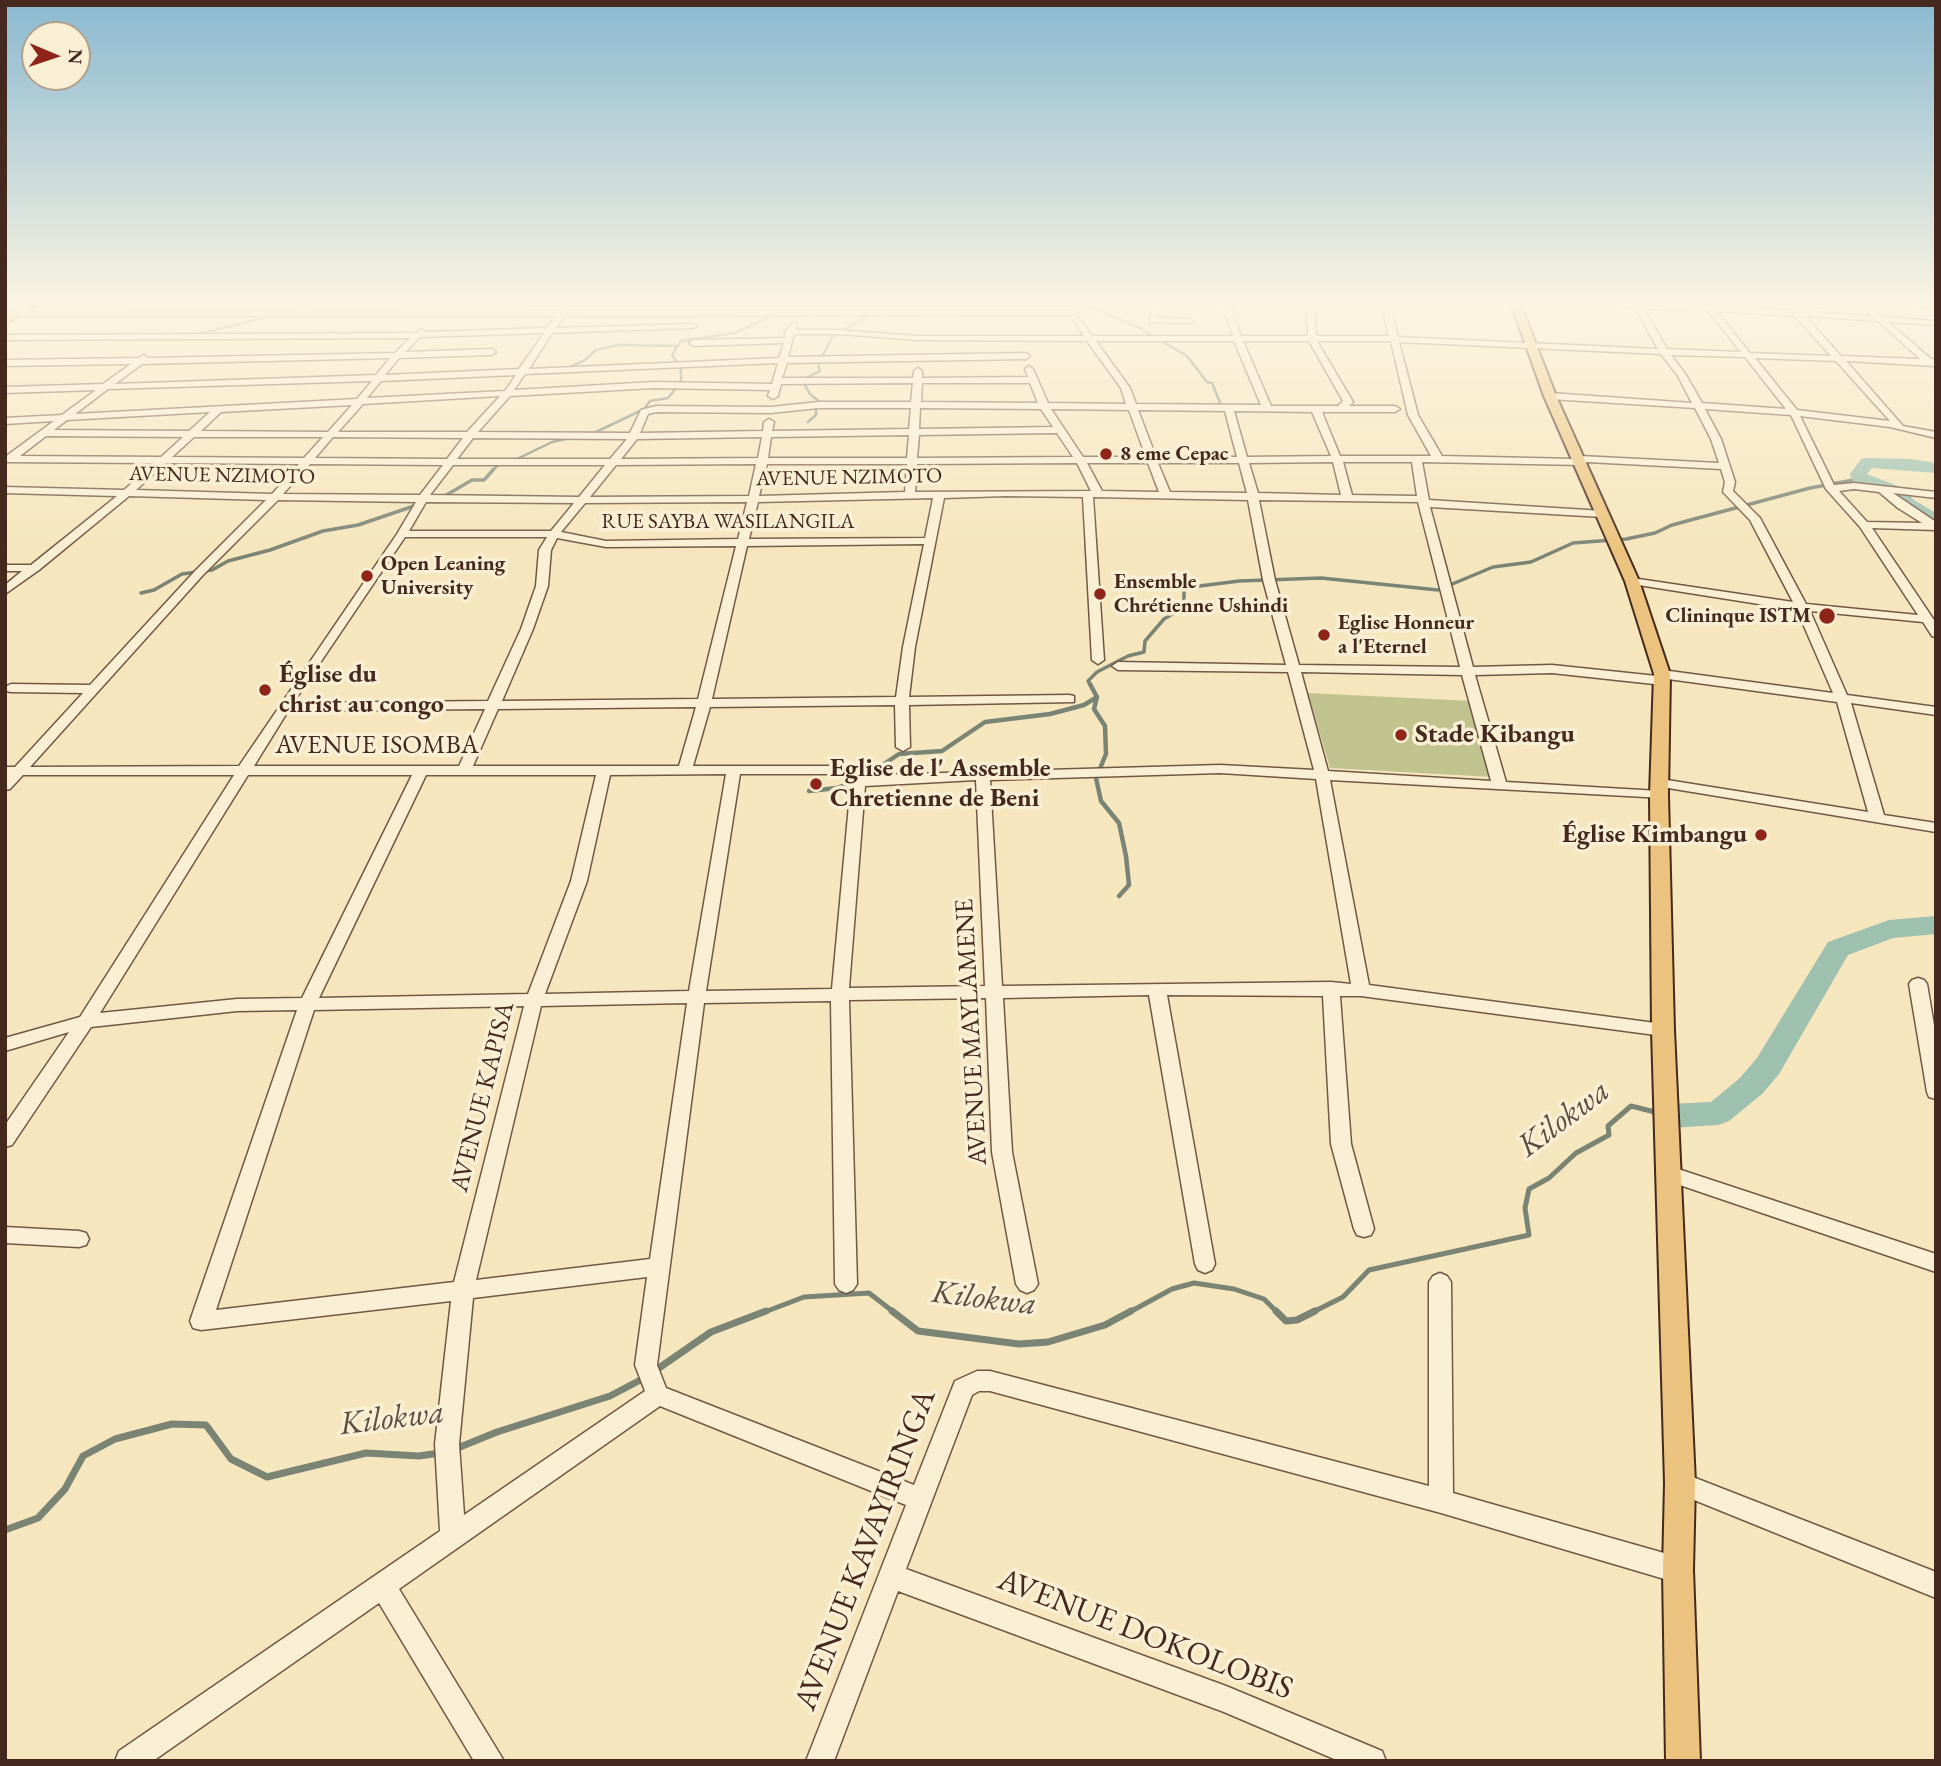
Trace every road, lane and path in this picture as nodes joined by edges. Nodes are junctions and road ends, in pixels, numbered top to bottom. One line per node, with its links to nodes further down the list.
1 (38, 388): 17 (street)
2 (105, 388): 33 (street)
3 (370, 388): 20 (street)
4 (511, 388): 18 (street)
5 (598, 388): 18 (street)
6 (774, 388): 31 (street)
7 (917, 388): 22 (street)
8 (1035, 388): 23 (street)
9 (1125, 388): 25 (street)
10 (1259, 388): 27 (street)
11 (1340, 388): 29 (street)
12 (1407, 388): 46 (street)
13 (1547, 388): 19 (main road)
14 (1689, 388): 21 (street)
15 (1775, 388): 32 (street)
16 (1867, 388): 35 (street)
17 (5, 390)
18 (507, 394): 20 (street); 43 (street)
19 (1550, 396): 21 (street); 53 (main road)
20 (361, 400): 24 (street); 41 (street)
21 (1698, 404): 32 (street); 59 (street)
22 (916, 405): 23 (street); 31 (street); 37 (street)
23 (1044, 406): 25 (street); 36 (street)
24 (220, 408): 33 (street); 39 (street)
25 (1133, 408): 26 (street); 50 (street)
26 (1229, 408): 27 (street); 51 (street)
27 (1267, 408): 28 (street)
28 (1316, 409): 29 (street); 52 (street)
29 (1340, 409): 30 (street)
30 (1395, 409)
31 (771, 410): 40 (street); 44 (street)
32 (1794, 412): 35 (street); 60 (street)
33 (67, 417): 34 (street); 38 (street)
34 (5, 421)
35 (1895, 427): 42 (street)
36 (1059, 430): 37 (street); 49 (street)
37 (916, 432): 40 (street); 58 (street)
38 (46, 433): 39 (street); 54 (street)
39 (192, 433): 41 (street); 47 (street)
40 (768, 433): 44 (street); 57 (street)
41 (332, 434): 43 (street); 48 (street)
42 (1932, 434)
43 (470, 435): 44 (street); 55 (street)
44 (634, 436): 56 (street)
45 (1416, 459): 46 (street); 52 (street); 75 (street)
46 (1438, 459): 53 (street)
47 (163, 460): 48 (street); 54 (street); 63 (street)
48 (307, 460): 55 (street); 70 (street)
49 (1080, 460): 50 (street); 58 (street); 64 (street)
50 (1153, 460): 51 (street); 65 (street)
51 (1242, 460): 52 (street); 69 (street)
52 (1337, 460): 71 (street)
53 (1581, 460): 59 (street); 76 (main road)
54 (7, 461)
55 (449, 461): 56 (street); 72 (street)
56 (615, 462): 57 (street); 74 (street)
57 (762, 462): 58 (street); 73 (street)
58 (911, 462): 68 (street)
59 (1723, 466): 87 (street)
60 (1830, 485): 62 (street); 77 (street)
61 (5, 490): 63 (street, AVENUE NZIMOTO)
62 (1893, 492): 67 (street); 78 (street)
63 (127, 493): 70 (street, AVENUE NZIMOTO); 84 (street)
64 (1093, 494): 65 (street, AVENUE NZIMOTO); 66 (street, AVENUE NZIMOTO); 90 (street)
65 (1165, 494): 69 (street, AVENUE NZIMOTO)
66 (939, 495): 68 (street, AVENUE NZIMOTO); 81 (street)
67 (1936, 495)
68 (910, 496): 73 (street, AVENUE NZIMOTO)
69 (1252, 496): 71 (street, AVENUE NZIMOTO); 92 (street)
70 (275, 497): 72 (street, AVENUE NZIMOTO); 96 (street)
71 (1347, 497): 75 (street, AVENUE NZIMOTO)
72 (423, 498): 74 (street, AVENUE NZIMOTO); 79 (street)
73 (752, 499): 74 (street, AVENUE NZIMOTO); 82 (street)
74 (584, 500): 80 (street)
75 (1423, 501): 76 (street, AVENUE NZIMOTO); 93 (street)
76 (1603, 514): 85 (main road)
77 (1864, 525): 78 (street); 88 (street)
78 (1935, 527)
79 (402, 534): 80 (street, RUE SAYBA WASILANGILA); 102 (street)
80 (554, 534): 82 (street, RUE SAYBA WASILANGILA); 101 (street)
81 (928, 541): 82 (street, RUE SAYBA WASILANGILA); 97 (street)
82 (741, 543): 100 (street)
83 (5, 568): 84 (street)
84 (35, 568): 86 (street)
85 (1632, 581): 87 (street); 94 (main road)
86 (5, 591)
87 (1801, 607): 88 (street); 99 (street)
88 (1925, 619): 89 (street)
89 (1936, 633)
90 (1098, 660)
91 (1118, 666): 92 (street)
92 (1294, 669): 93 (street); 112 (street)
93 (1468, 670): 94 (street); 115 (street)
94 (1663, 678): 99 (street); 117 (main road)
95 (11, 688): 96 (street)
96 (92, 688): 110 (street)
97 (902, 699): 98 (street); 100 (street); 104 (street)
98 (1069, 699)
99 (1843, 700): 103 (street); 118 (street)
100 (704, 703): 101 (street); 106 (street)
101 (492, 705): 102 (street); 109 (street)
102 (284, 707): 108 (street)
103 (1936, 711)
104 (903, 747)
105 (604, 769): 106 (street, AVENUE ISOMBA); 109 (street, AVENUE ISOMBA); 127 (street, AVENUE KAPISA)
106 (685, 769): 107 (street, AVENUE ISOMBA)
107 (734, 769): 114 (street, AVENUE ISOMBA); 126 (street)
108 (245, 770): 110 (street, AVENUE ISOMBA); 111 (street, AVENUE ISOMBA); 129 (street)
109 (464, 770): 111 (street, AVENUE ISOMBA)
110 (12, 771): 116 (street)
111 (421, 771): 128 (street)
112 (1322, 774): 113 (street, AVENUE ISOMBA); 115 (street, AVENUE ISOMBA); 123 (street)
113 (983, 775): 114 (street, AVENUE ISOMBA); 124 (street, AVENUE MAYLAMENE)
114 (867, 777): 125 (street)
115 (1499, 785): 117 (street, AVENUE ISOMBA)
116 (5, 786)
117 (1660, 789): 118 (street, AVENUE ISOMBA); 130 (main road)
118 (1877, 818): 119 (street, AVENUE ISOMBA)
119 (1936, 828)
120 (1918, 984): 132 (street)
121 (1331, 988): 122 (street); 123 (street); 135 (street)
122 (1157, 989): 124 (street); 139 (street)
123 (1361, 990): 130 (street)
124 (995, 993): 125 (street); 143 (street, AVENUE MAYLAMENE)
125 (840, 994): 126 (street); 142 (street)
126 (696, 999): 127 (street); 140 (street)
127 (534, 1000): 128 (street); 144 (street, AVENUE KAPISA)
128 (307, 1005): 129 (street); 144 (street)
129 (86, 1021): 131 (street); 133 (street)
130 (1664, 1030): 134 (main road)
131 (5, 1045)
132 (1935, 1084)
133 (5, 1140)
134 (1669, 1174): 138 (street); 146 (main road)
135 (1364, 1229)
136 (5, 1235): 137 (street)
137 (79, 1238)
138 (1936, 1263)
139 (1205, 1264)
140 (658, 1267): 144 (street); 145 (street)
141 (1440, 1282): 148 (street)
142 (846, 1284)
143 (1027, 1284)
144 (463, 1288): 149 (street, AVENUE KAPISA)
145 (658, 1395): 147 (street); 149 (street)
146 (1680, 1483): 150 (main road); 152 (street)
147 (921, 1499): 148 (street, AVENUE KAVAYIRINGA); 151 (street, AVENUE KAVAYIRINGA)
148 (1440, 1502): 150 (street)
149 (453, 1535): 153 (street)
150 (1678, 1570): 158 (main road)
151 (892, 1576): 156 (street, AVENUE KAVAYIRINGA); 157 (street, AVENUE DOKOLOBIS)
152 (1936, 1585)
153 (384, 1587): 154 (street); 155 (street)
154 (130, 1761)
155 (490, 1761)
156 (820, 1761)
157 (1372, 1761)
158 (1683, 1761)

